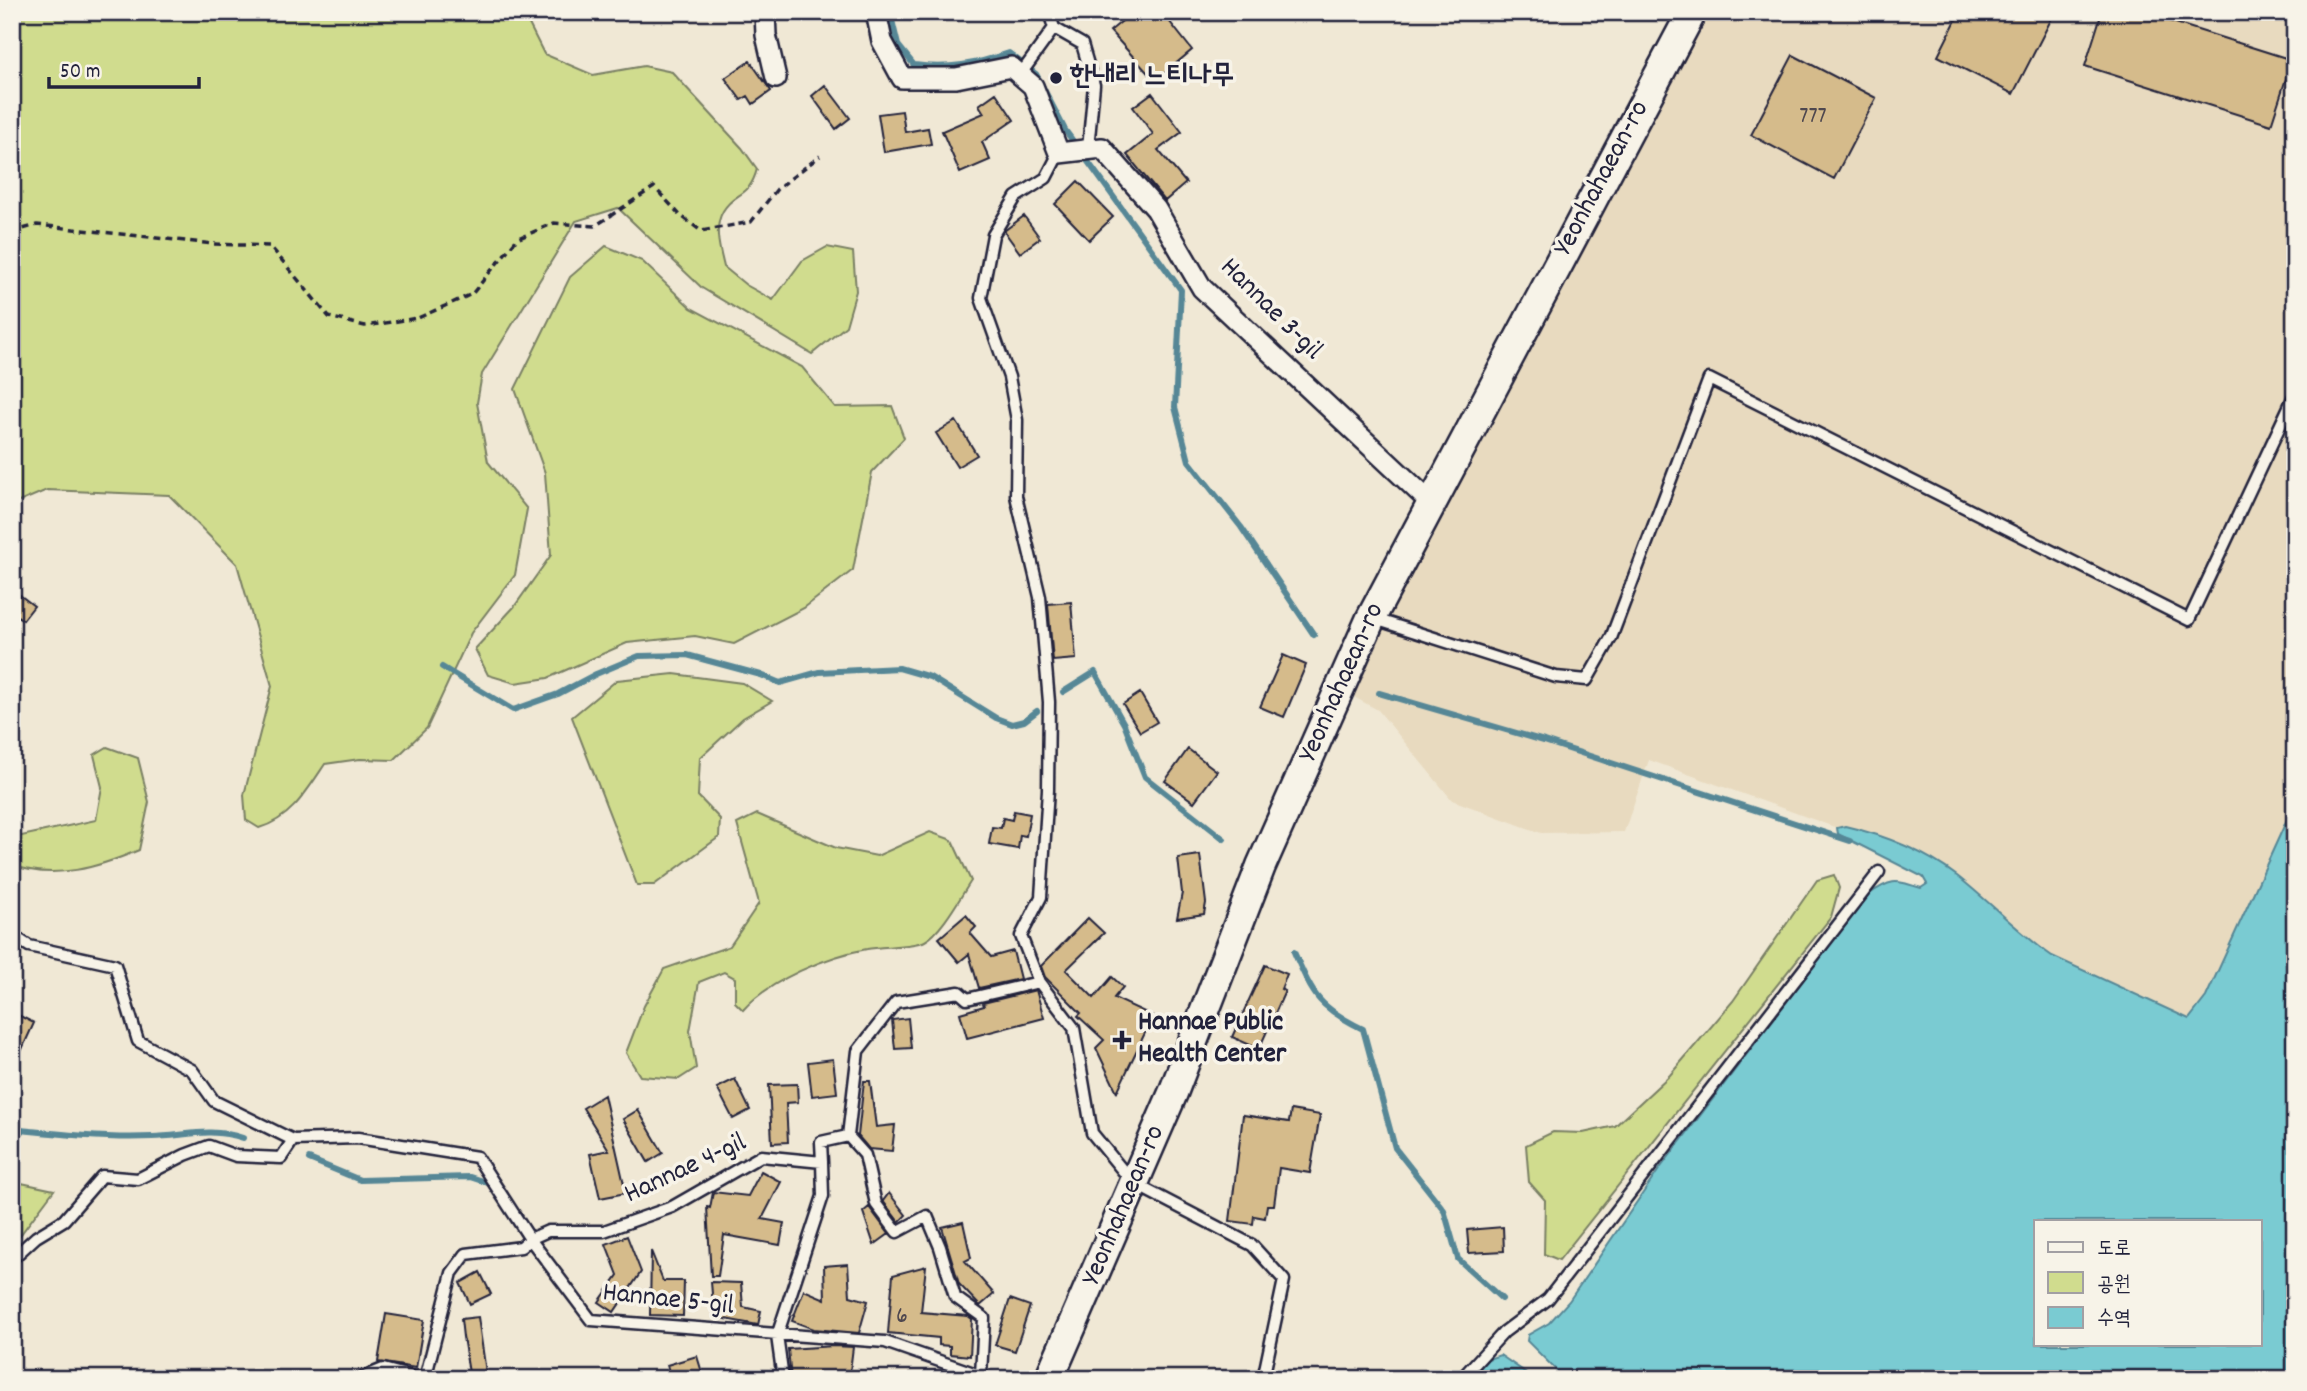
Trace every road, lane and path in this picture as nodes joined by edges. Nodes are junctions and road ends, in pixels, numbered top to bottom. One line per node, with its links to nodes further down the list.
1 (765, 12): 7 (street)
2 (876, 12): 6 (street)
3 (1049, 12): 5 (lane)
4 (1692, 12): 13 (street, Yeonhahaean-ro)
5 (1054, 28): 6 (lane); 8 (lane)
6 (1020, 75): 9 (street)
7 (776, 78)
8 (1088, 149): 9 (street); 13 (street, Hannae 3-gil)
9 (1059, 153): 17 (lane)
10 (820, 156): 11 (path)
11 (12, 232)
12 (2295, 394): 14 (lane)
13 (1431, 503): 14 (street, Yeonhahaean-ro)
14 (1371, 618): 21 (street, Yeonhahaean-ro)
15 (1879, 872): 32 (lane)
16 (12, 935): 19 (lane)
17 (1039, 982): 18 (lane); 21 (lane)
18 (848, 1136): 20 (lane); 25 (lane)
19 (293, 1140): 22 (lane); 23 (lane)
20 (822, 1162): 22 (lane, Hannae 4-gil); 24 (lane)
21 (1133, 1183): 30 (street, Yeonhahaean-ro); 31 (lane)
22 (530, 1239): 24 (lane, Hannae 5-gil); 27 (lane)
23 (12, 1259)
24 (777, 1336): 25 (lane, Hannae 5-gil); 28 (lane)
25 (981, 1375): 29 (lane, Hannae 5-gil)
26 (359, 1379): 27 (lane)
27 (423, 1379)
28 (783, 1379)
29 (991, 1379)
30 (1049, 1379)
31 (1264, 1379)
32 (1461, 1379)

